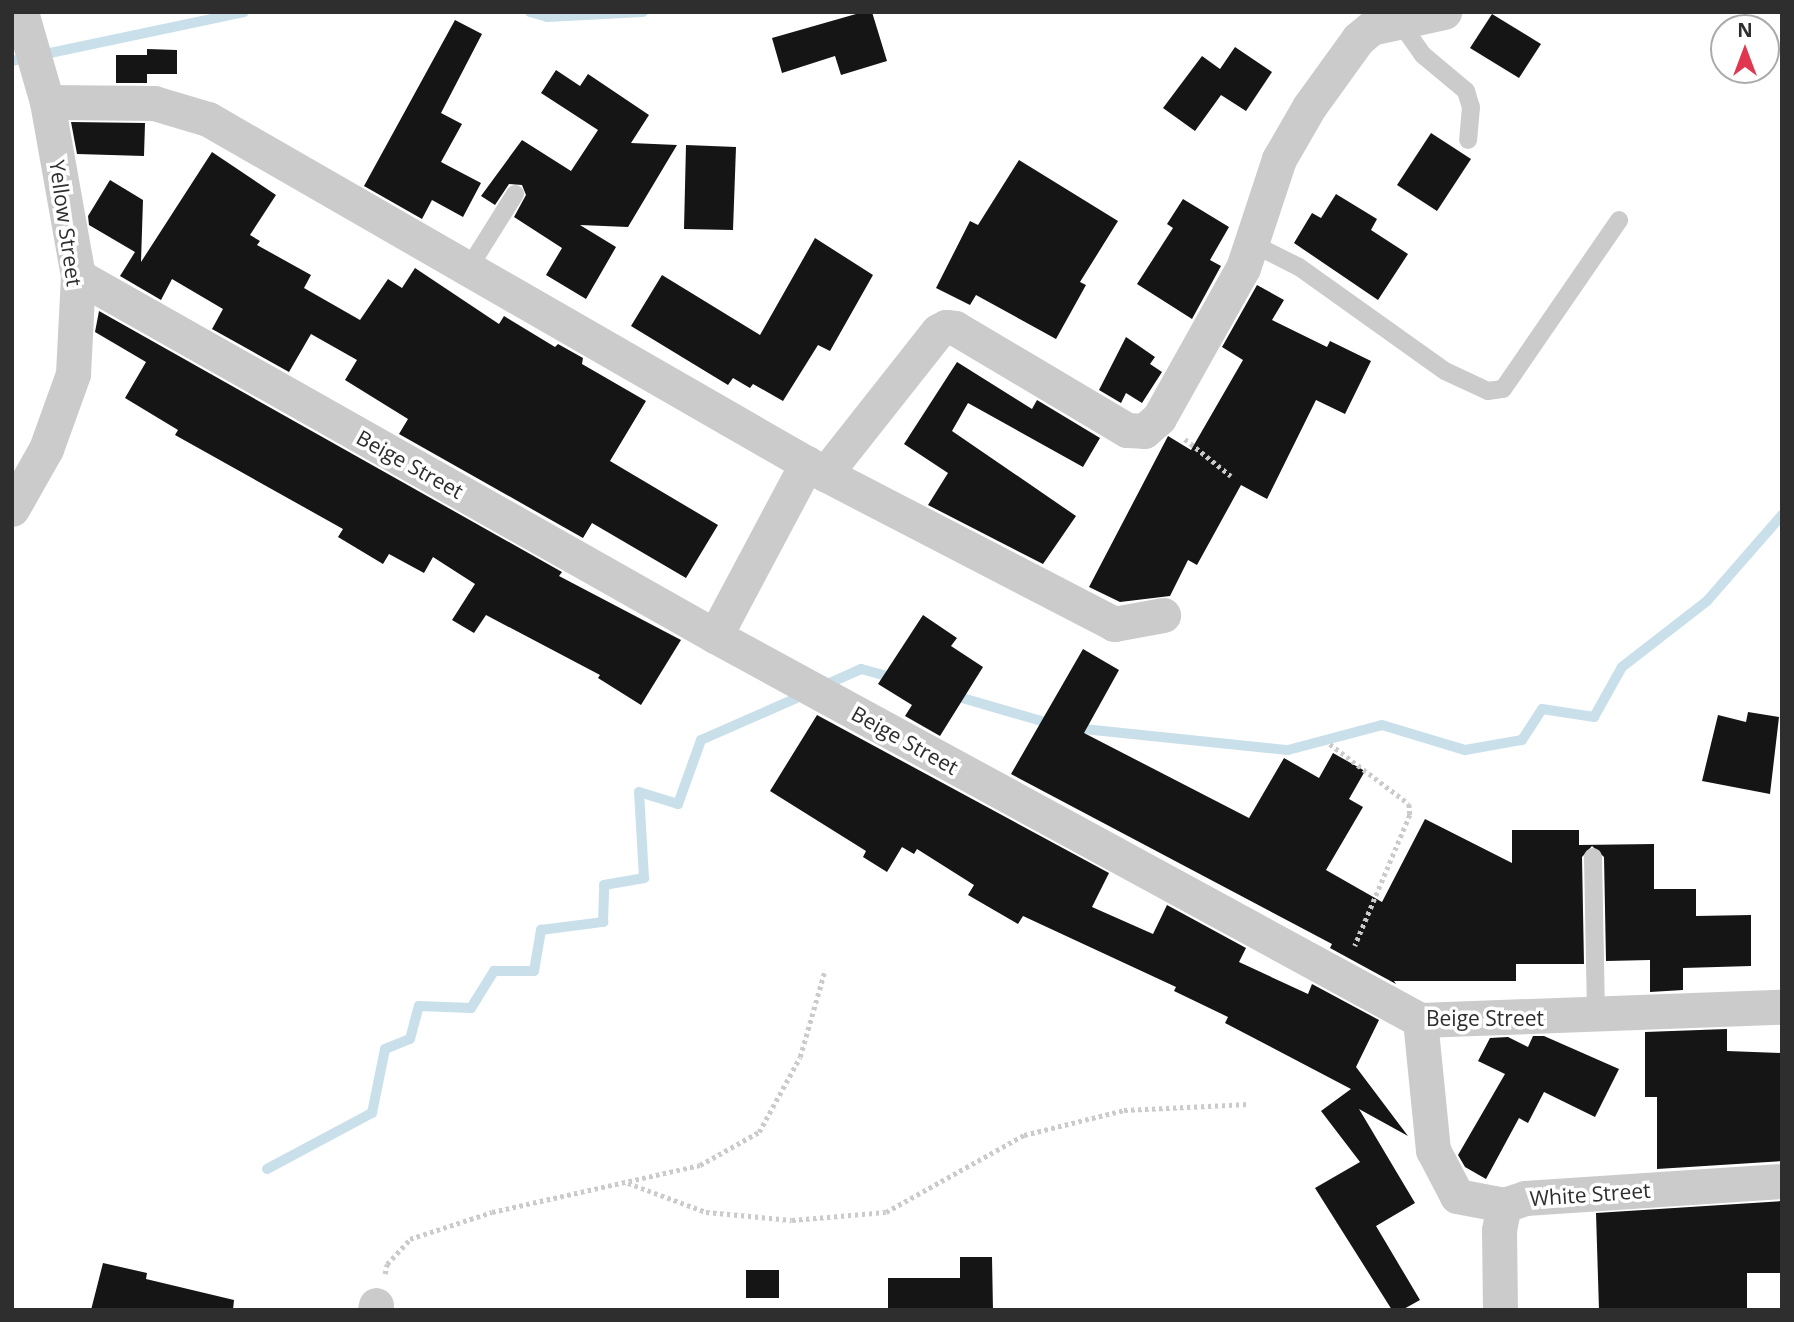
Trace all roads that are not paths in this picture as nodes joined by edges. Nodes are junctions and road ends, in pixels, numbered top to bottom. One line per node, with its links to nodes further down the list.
1 (1444, 12): 2 (street)
2 (1399, 21): 5 (lane); 8 (street)
3 (24, 24): 4 (street, Yellow Street)
4 (45, 95): 9 (street); 10 (street, Yellow Street)
5 (1468, 140)
6 (516, 194): 9 (lane)
7 (1619, 220): 8 (lane)
8 (1254, 244): 11 (street)
9 (470, 266): 11 (street)
10 (78, 276): 12 (street, Yellow Street); 14 (street, Beige Street)
11 (816, 468): 13 (street); 14 (street)
12 (12, 509)
13 (1163, 615)
14 (715, 636): 18 (street, Beige Street)
15 (1593, 857): 17 (lane)
16 (1782, 1007): 17 (street, Beige Street)
17 (1596, 1016): 18 (street, Beige Street)
18 (1420, 1020): 20 (street)
19 (1782, 1181): 20 (street, White Street)
20 (1504, 1205): 21 (street, White Street)
21 (1500, 1310)

